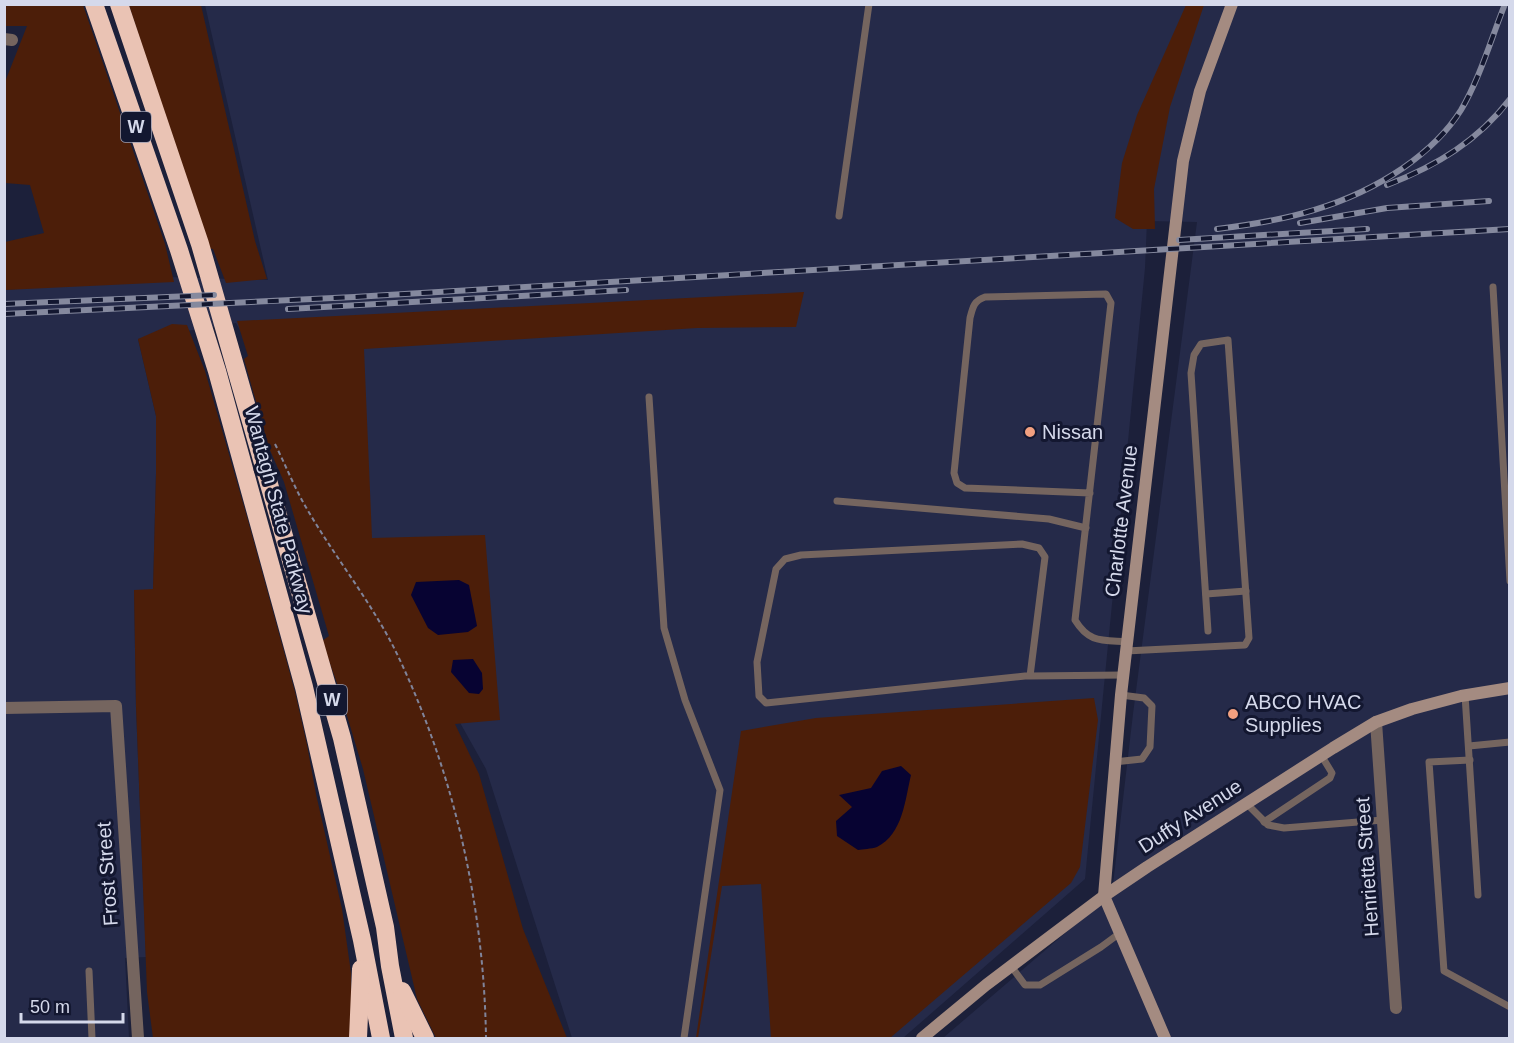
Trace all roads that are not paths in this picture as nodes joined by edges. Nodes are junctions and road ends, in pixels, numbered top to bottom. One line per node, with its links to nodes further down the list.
1 (94, 4): 34 (highway, Wantagh State Parkway / W)
2 (119, 4): 35 (highway, Wantagh State Parkway / W)
3 (869, 4): 5 (lane)
4 (1232, 4): 15 (street, Charlotte Avenue)
5 (838, 216)
6 (1493, 287): 11 (lane)
7 (649, 397): 46 (lane)
8 (1090, 494): 8 (lane); 10 (lane)
9 (837, 501): 10 (lane)
10 (1086, 528): 15 (lane)
11 (1509, 582)
12 (1246, 591): 13 (lane); 13 (lane); 15 (lane)
13 (1206, 594): 14 (lane)
14 (1208, 631)
15 (1126, 646): 16 (street, Charlotte Avenue)
16 (1123, 675): 17 (lane); 19 (street, Charlotte Avenue)
17 (1030, 676): 17 (lane)
18 (1509, 688): 20 (street, Duffy Avenue)
19 (1121, 695): 27 (street, Charlotte Avenue); 27 (lane)
20 (1465, 695): 22 (street, Duffy Avenue); 24 (lane)
21 (4, 708): 41 (street, Frost Street)
22 (1376, 722): 25 (street, Duffy Avenue); 29 (street, Henrietta Street)
23 (1509, 742): 24 (lane)
24 (1469, 746): 26 (lane)
25 (1321, 755): 28 (street, Duffy Avenue); 30 (lane)
26 (1470, 760): 31 (lane); 38 (lane)
27 (1114, 762): 32 (street, Charlotte Avenue)
28 (1246, 803): 30 (lane); 32 (street, Duffy Avenue)
29 (1383, 820): 30 (lane); 39 (street, Henrietta Street)
30 (1264, 822)
31 (1479, 895)
32 (1104, 897): 33 (street, Charlotte Avenue); 36 (street, Duffy Avenue)
33 (1120, 933): 36 (lane); 48 (street, Charlotte Avenue)
34 (362, 940): 42 (highway); 43 (highway, Wantagh State Parkway / W)
35 (390, 966): 44 (highway, Wantagh State Parkway / W); 45 (highway)
36 (1011, 966): 47 (street, Duffy Avenue)
37 (89, 971): 40 (lane)
38 (1509, 1007)
39 (1396, 1008)
40 (92, 1038)
41 (138, 1038)
42 (358, 1038)
43 (381, 1038)
44 (404, 1038)
45 (425, 1038)
46 (684, 1038)
47 (922, 1038)
48 (1165, 1038)

